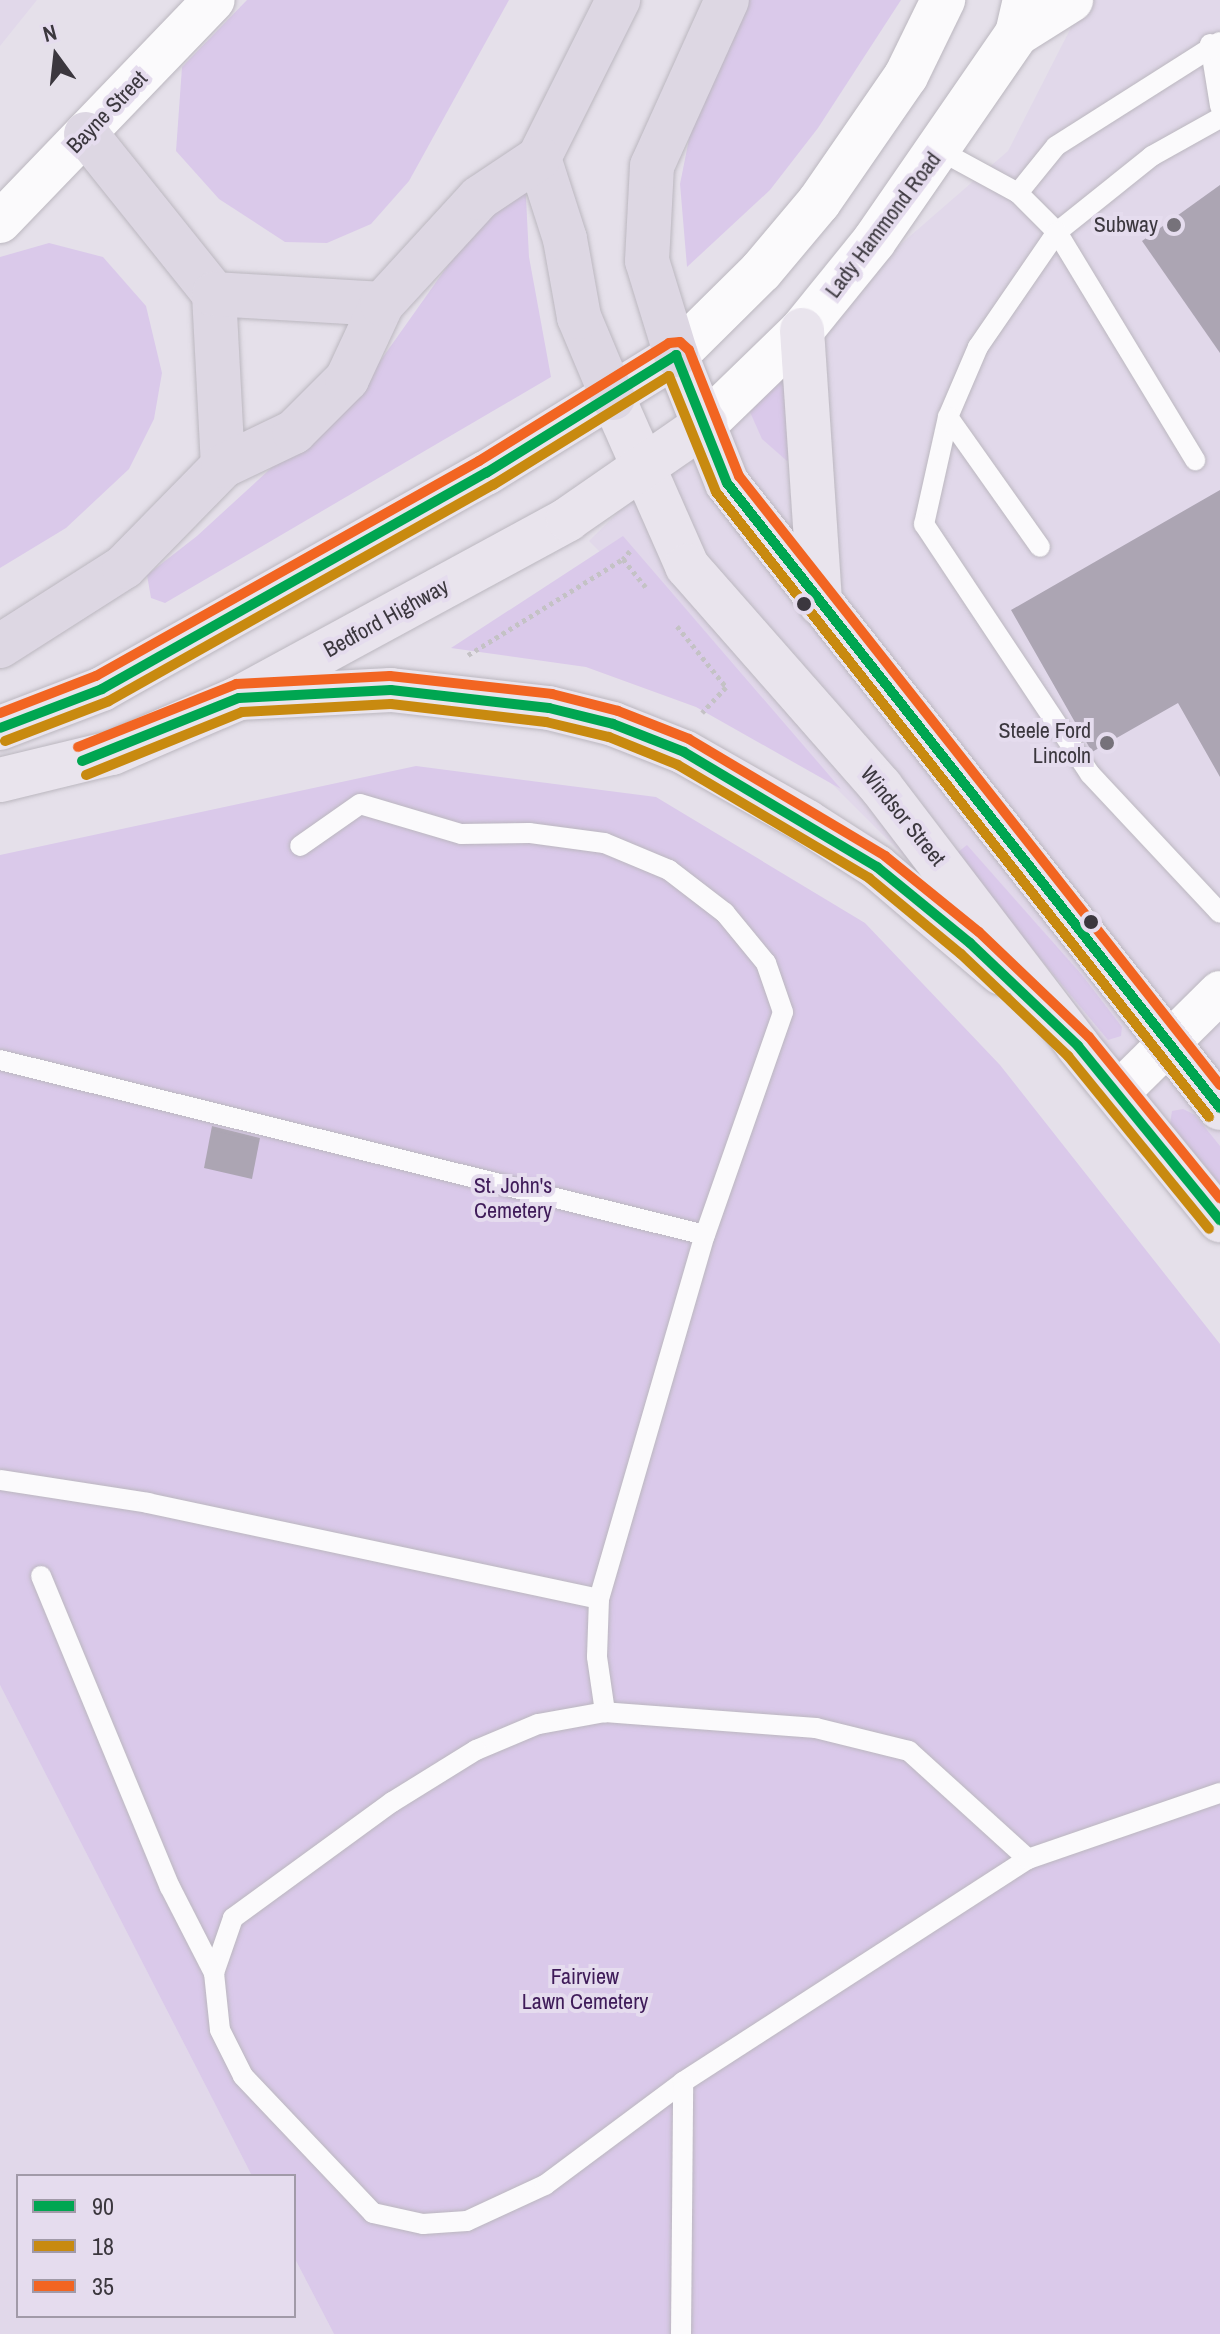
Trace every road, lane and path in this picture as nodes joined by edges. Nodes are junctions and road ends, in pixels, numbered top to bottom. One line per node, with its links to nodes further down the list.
1 (214, 0): 10 (street, Bayne Street)
2 (618, 0): 12 (highway)
3 (727, 0): 19 (highway)
4 (943, 0): 19 (main road)
5 (1071, 0): 6 (main road)
6 (1021, 17): 11 (main road, Lady Hammond Road)
7 (1215, 43): 8 (lane); 13 (lane)
8 (1220, 106)
9 (1220, 118): 15 (lane)
10 (86, 134): 14 (street, Bayne Street); 16 (highway)
11 (939, 150): 13 (lane); 18 (main road, Lady Hammond Road)
12 (539, 158): 17 (highway); 20 (highway)
13 (1018, 193): 15 (lane)
14 (0, 222)
15 (1057, 232): 21 (lane); 23 (lane)
16 (214, 294): 17 (highway); 24 (highway)
17 (382, 304): 24 (highway)
18 (802, 330): 22 (main road, Lady Hammond Road); 30 (main road)
19 (676, 355): 20 (main road); 22 (main road)
20 (613, 398): 25 (main road, Windsor Street); 36 (main road)
21 (948, 417): 26 (lane); 39 (lane)
22 (705, 424): 25 (main road, Bedford Highway); 30 (main road)
23 (1195, 460)
24 (223, 466): 32 (highway)
25 (644, 468): 34 (main road, Bedford Highway); 41 (main road, Windsor Street)
26 (1040, 547)
27 (630, 551): 28 (path)
28 (623, 559): 29 (path); 33 (path)
29 (651, 594)
30 (820, 603): 42 (main road)
31 (670, 617): 35 (path)
32 (0, 646)
33 (462, 659)
34 (239, 698): 37 (main road, Bedford Highway); 41 (main road)
35 (699, 720)
36 (0, 728)
37 (0, 780)
38 (300, 846): 47 (lane)
39 (1220, 913)
40 (1220, 992): 42 (street)
41 (1078, 1046): 44 (main road, Windsor Street)
42 (1169, 1047): 44 (street); 45 (main road)
43 (0, 1060): 47 (lane)
44 (1117, 1094): 46 (main road, Windsor Street)
45 (1220, 1108)
46 (1220, 1220)
47 (705, 1235): 50 (lane)
48 (0, 1480): 50 (lane)
49 (41, 1576): 54 (lane)
50 (599, 1599): 51 (lane)
51 (605, 1712): 53 (lane); 54 (lane)
52 (1220, 1793): 53 (lane)
53 (1028, 1859): 55 (lane)
54 (214, 1973): 55 (lane)
55 (683, 2082): 56 (lane)
56 (681, 2334)

